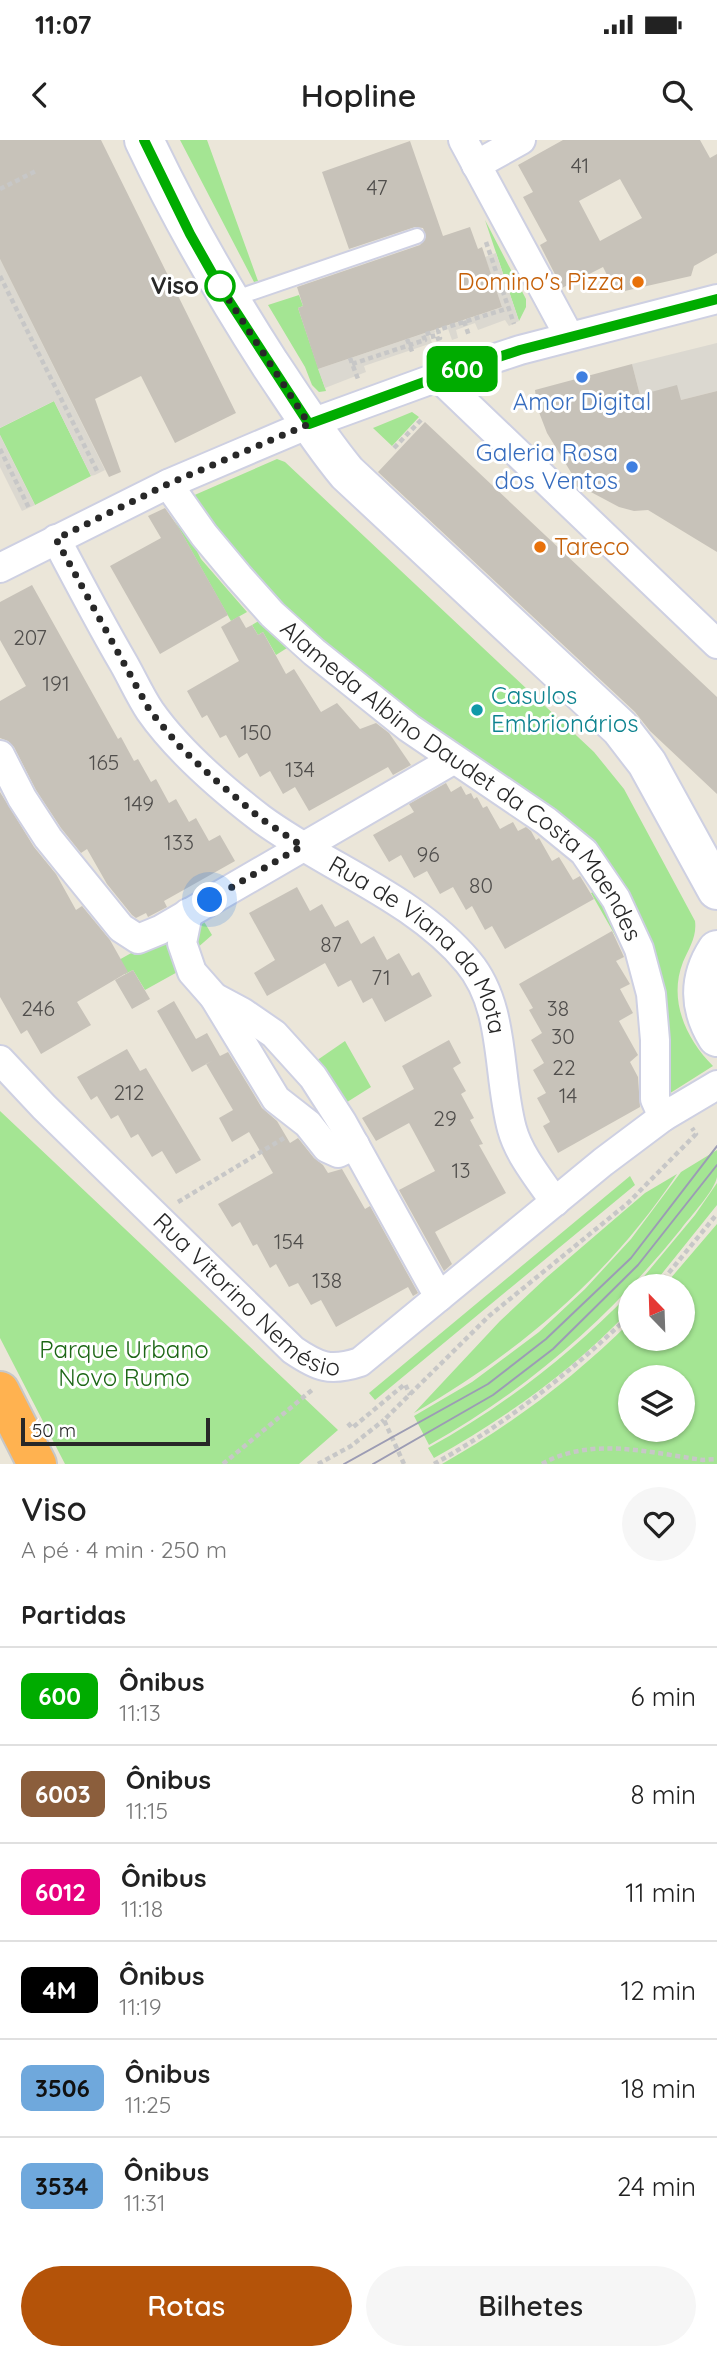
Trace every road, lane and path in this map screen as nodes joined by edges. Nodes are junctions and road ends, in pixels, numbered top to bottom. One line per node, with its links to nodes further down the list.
1 (144, 140): 10 (street)
2 (463, 140): 4 (street)
3 (521, 140): 4 (street)
4 (477, 165): 15 (street)
5 (38, 170): 6 (path)
6 (0, 189)
7 (416, 236): 10 (lane)
8 (490, 255): 12 (path)
9 (0, 276): 26 (path)
10 (229, 301): 23 (street)
11 (716, 303): 15 (street)
12 (509, 308): 13 (path); 14 (path)
13 (464, 321): 16 (path); 18 (path)
14 (514, 324)
15 (569, 335): 21 (street)
16 (469, 336)
17 (407, 339): 18 (path)
18 (410, 345): 19 (path); 20 (path)
19 (413, 354)
20 (357, 376)
21 (438, 377): 23 (street); 31 (street)
22 (422, 419): 24 (path)
23 (309, 424): 27 (street); 35 (street)
24 (394, 448)
25 (0, 449): 28 (path)
26 (98, 473)
27 (168, 484): 29 (street); 33 (street, Alameda Albino Daudet da Costa Maendes)
28 (29, 508)
29 (56, 539): 30 (street); 34 (street, Rua de Viana da Mota)
30 (0, 568)
31 (717, 644)
32 (0, 755): 36 (street)
33 (453, 760): 34 (street); 42 (street, Alameda Albino Daudet da Costa Maendes)
34 (302, 846): 36 (street); 46 (street, Rua de Viana da Mota)
35 (717, 890)
36 (188, 913): 38 (street)
37 (717, 950): 39 (street)
38 (214, 997): 43 (street); 45 (street)
39 (717, 1037)
40 (0, 1060): 48 (street, Rua Vitorino Nemésio)
41 (717, 1085): 42 (street, Rua Vitorino Nemésio)
42 (663, 1117): 46 (street, Rua Vitorino Nemésio)
43 (308, 1124): 45 (street); 48 (path)
44 (691, 1127): 54 (path)
45 (355, 1145): 50 (street)
46 (555, 1202): 50 (street, Rua Vitorino Nemésio)
47 (717, 1214): 49 (path)
48 (156, 1215): 50 (street, Rua Vitorino Nemésio)
49 (668, 1274)
50 (439, 1297)
51 (618, 1326): 65 (path)
52 (312, 1390): 62 (path)
53 (0, 1391): 61 (highway)
54 (410, 1395): 55 (path); 57 (path)
55 (384, 1420): 63 (path); 64 (path)
56 (0, 1422): 60 (highway)
57 (348, 1423)
58 (717, 1460): 59 (path)
59 (703, 1462): 66 (path)
60 (22, 1464)
61 (37, 1464)
62 (223, 1464)
63 (318, 1464)
64 (404, 1464)
65 (434, 1464)
66 (542, 1464)

